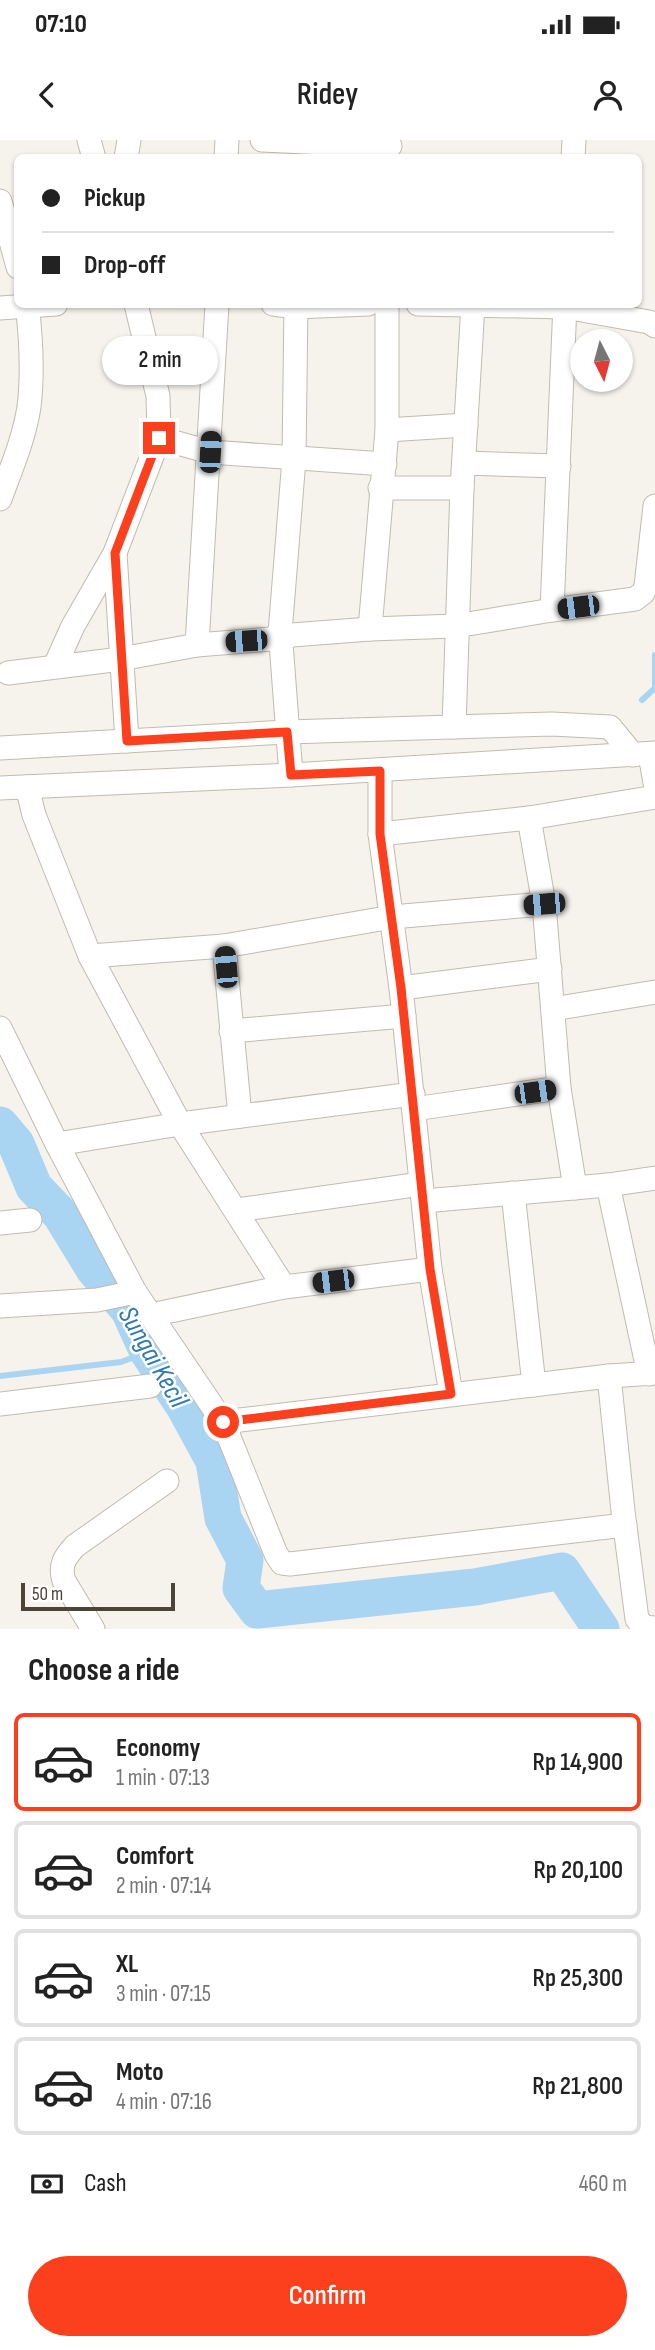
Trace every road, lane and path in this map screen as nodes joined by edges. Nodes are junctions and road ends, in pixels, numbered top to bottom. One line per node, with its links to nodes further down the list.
1 (261, 140): 2 (street)
2 (303, 146): 3 (street)
3 (390, 148)
4 (0, 201): 5 (street)
5 (14, 252)
6 (27, 308): 25 (street)
7 (137, 308): 17 (street)
8 (217, 308): 18 (street)
9 (288, 308): 19 (street)
10 (387, 308): 16 (street)
11 (473, 308): 15 (street)
12 (565, 308): 22 (street)
13 (576, 308): 14 (street)
14 (655, 326)
15 (466, 425): 16 (street); 20 (street)
16 (387, 430): 21 (street)
17 (159, 438): 18 (street); 27 (street)
18 (210, 452): 19 (street); 31 (street)
19 (294, 459): 21 (street); 31 (street)
20 (464, 463): 22 (street); 24 (street)
21 (385, 464): 23 (street)
22 (559, 466): 28 (street)
23 (380, 488): 24 (street); 30 (street)
24 (462, 488): 29 (street)
25 (0, 499)
26 (655, 506): 28 (street)
27 (115, 553): 32 (street); 33 (street)
28 (552, 610): 29 (street)
29 (456, 626): 30 (street); 35 (street)
30 (370, 629): 36 (street)
31 (197, 645): 32 (street)
32 (121, 659): 33 (street); 37 (street)
33 (54, 666): 34 (street)
34 (8, 673)
35 (454, 727): 36 (street); 39 (street)
36 (287, 732): 37 (street); 41 (street)
37 (127, 741): 38 (street)
38 (0, 748)
39 (646, 754): 40 (street); 42 (street)
40 (380, 771): 41 (street); 47 (street)
41 (291, 775): 43 (street)
42 (655, 783)
43 (27, 787): 44 (street); 51 (street)
44 (0, 788)
45 (655, 797): 46 (street)
46 (529, 818): 47 (street); 48 (street)
47 (380, 834): 49 (street)
48 (544, 904): 49 (street); 52 (street)
49 (392, 917): 50 (street); 53 (street)
50 (224, 946): 51 (street); 58 (street)
51 (90, 956): 62 (street)
52 (550, 969): 53 (street); 55 (street)
53 (401, 988): 56 (street)
54 (655, 992): 55 (street)
55 (552, 1009): 59 (street)
56 (404, 1016): 58 (street); 60 (street)
57 (0, 1028): 63 (street)
58 (231, 1031): 61 (street)
59 (559, 1088): 60 (street); 66 (street)
60 (414, 1101): 61 (street); 67 (street)
61 (240, 1116): 62 (street)
62 (180, 1124): 63 (street); 69 (street)
63 (57, 1144): 74 (street)
64 (655, 1178): 65 (street)
65 (608, 1185): 66 (street); 77 (street)
66 (575, 1188): 68 (street)
67 (422, 1192): 68 (street); 69 (street); 72 (street)
68 (513, 1193): 79 (street)
69 (237, 1210): 73 (street)
70 (30, 1220): 71 (street)
71 (0, 1223)
72 (430, 1269): 73 (street); 81 (street)
73 (284, 1287): 76 (street)
74 (129, 1294): 75 (street); 76 (street)
75 (0, 1306)
76 (150, 1315): 83 (street)
77 (652, 1374): 78 (street)
78 (609, 1376): 79 (street); 85 (street)
79 (534, 1385): 81 (street)
80 (150, 1386): 82 (street)
81 (451, 1394): 83 (street)
82 (0, 1404)
83 (223, 1422): 85 (street)
84 (167, 1481): 86 (street)
85 (625, 1525): 87 (street)
86 (87, 1623)
87 (655, 1628)

